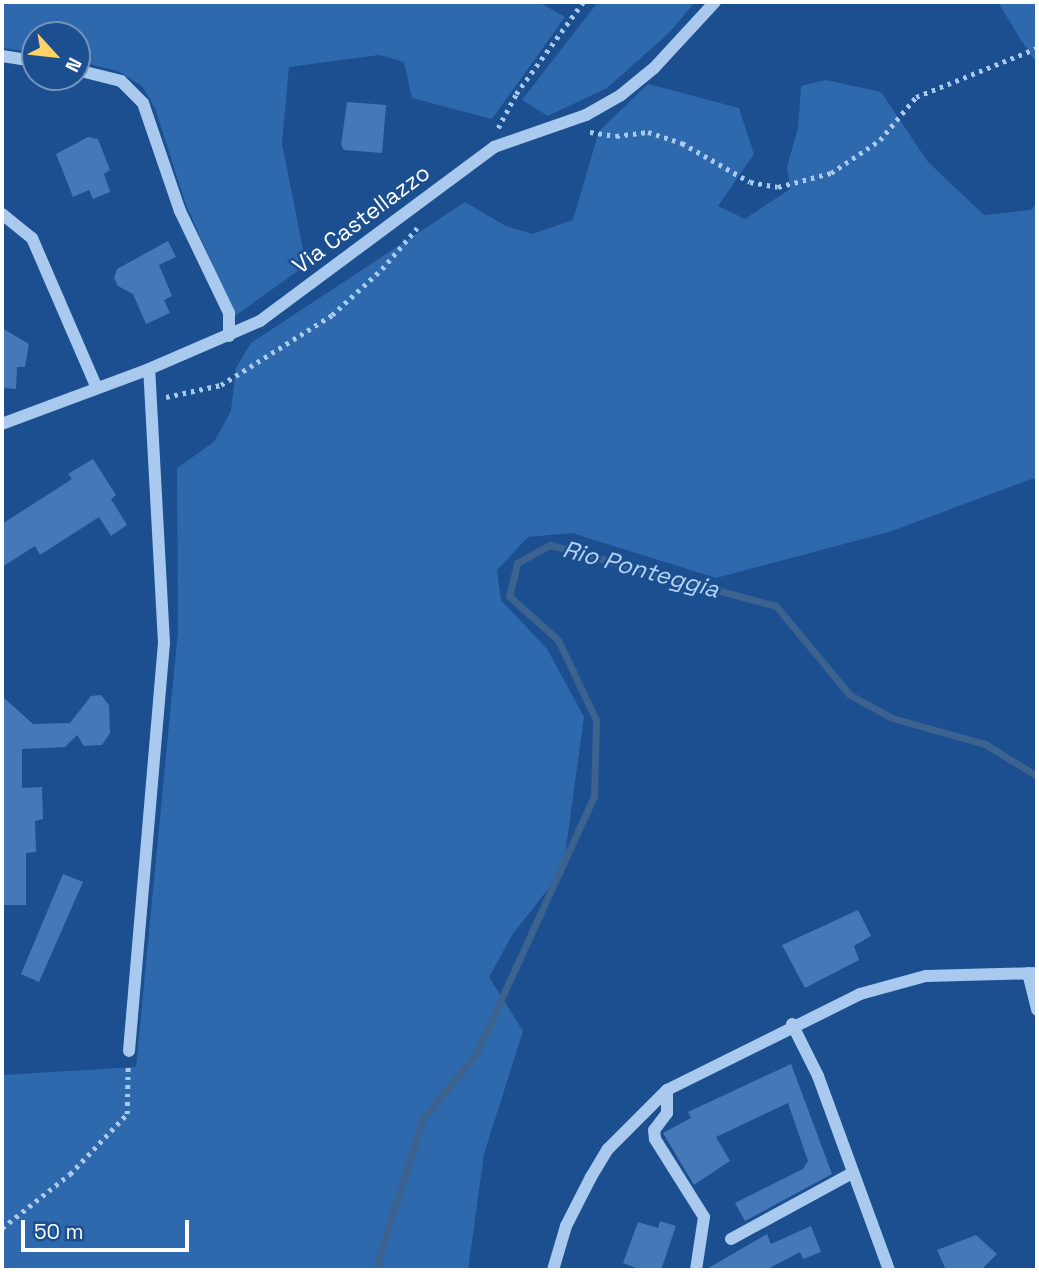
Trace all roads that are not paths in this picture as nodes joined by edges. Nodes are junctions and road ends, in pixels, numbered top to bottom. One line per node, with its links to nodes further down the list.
1 (715, 2): 6 (street, Via Castellazzo)
2 (2, 56): 3 (street)
3 (21, 59)
4 (91, 73): 6 (street)
5 (2, 214): 8 (street)
6 (229, 336): 7 (street, Via Castellazzo)
7 (149, 369): 8 (street, Via Castellazzo); 13 (street)
8 (96, 386): 9 (street, Via Castellazzo)
9 (2, 424)
10 (1032, 973): 11 (street); 12 (street)
11 (1037, 1010)
12 (792, 1024): 14 (street); 15 (street)
13 (129, 1051)
14 (667, 1090): 17 (street); 18 (street)
15 (850, 1174): 16 (street); 19 (street)
16 (731, 1239)
17 (554, 1270)
18 (696, 1270)
19 (889, 1270)

